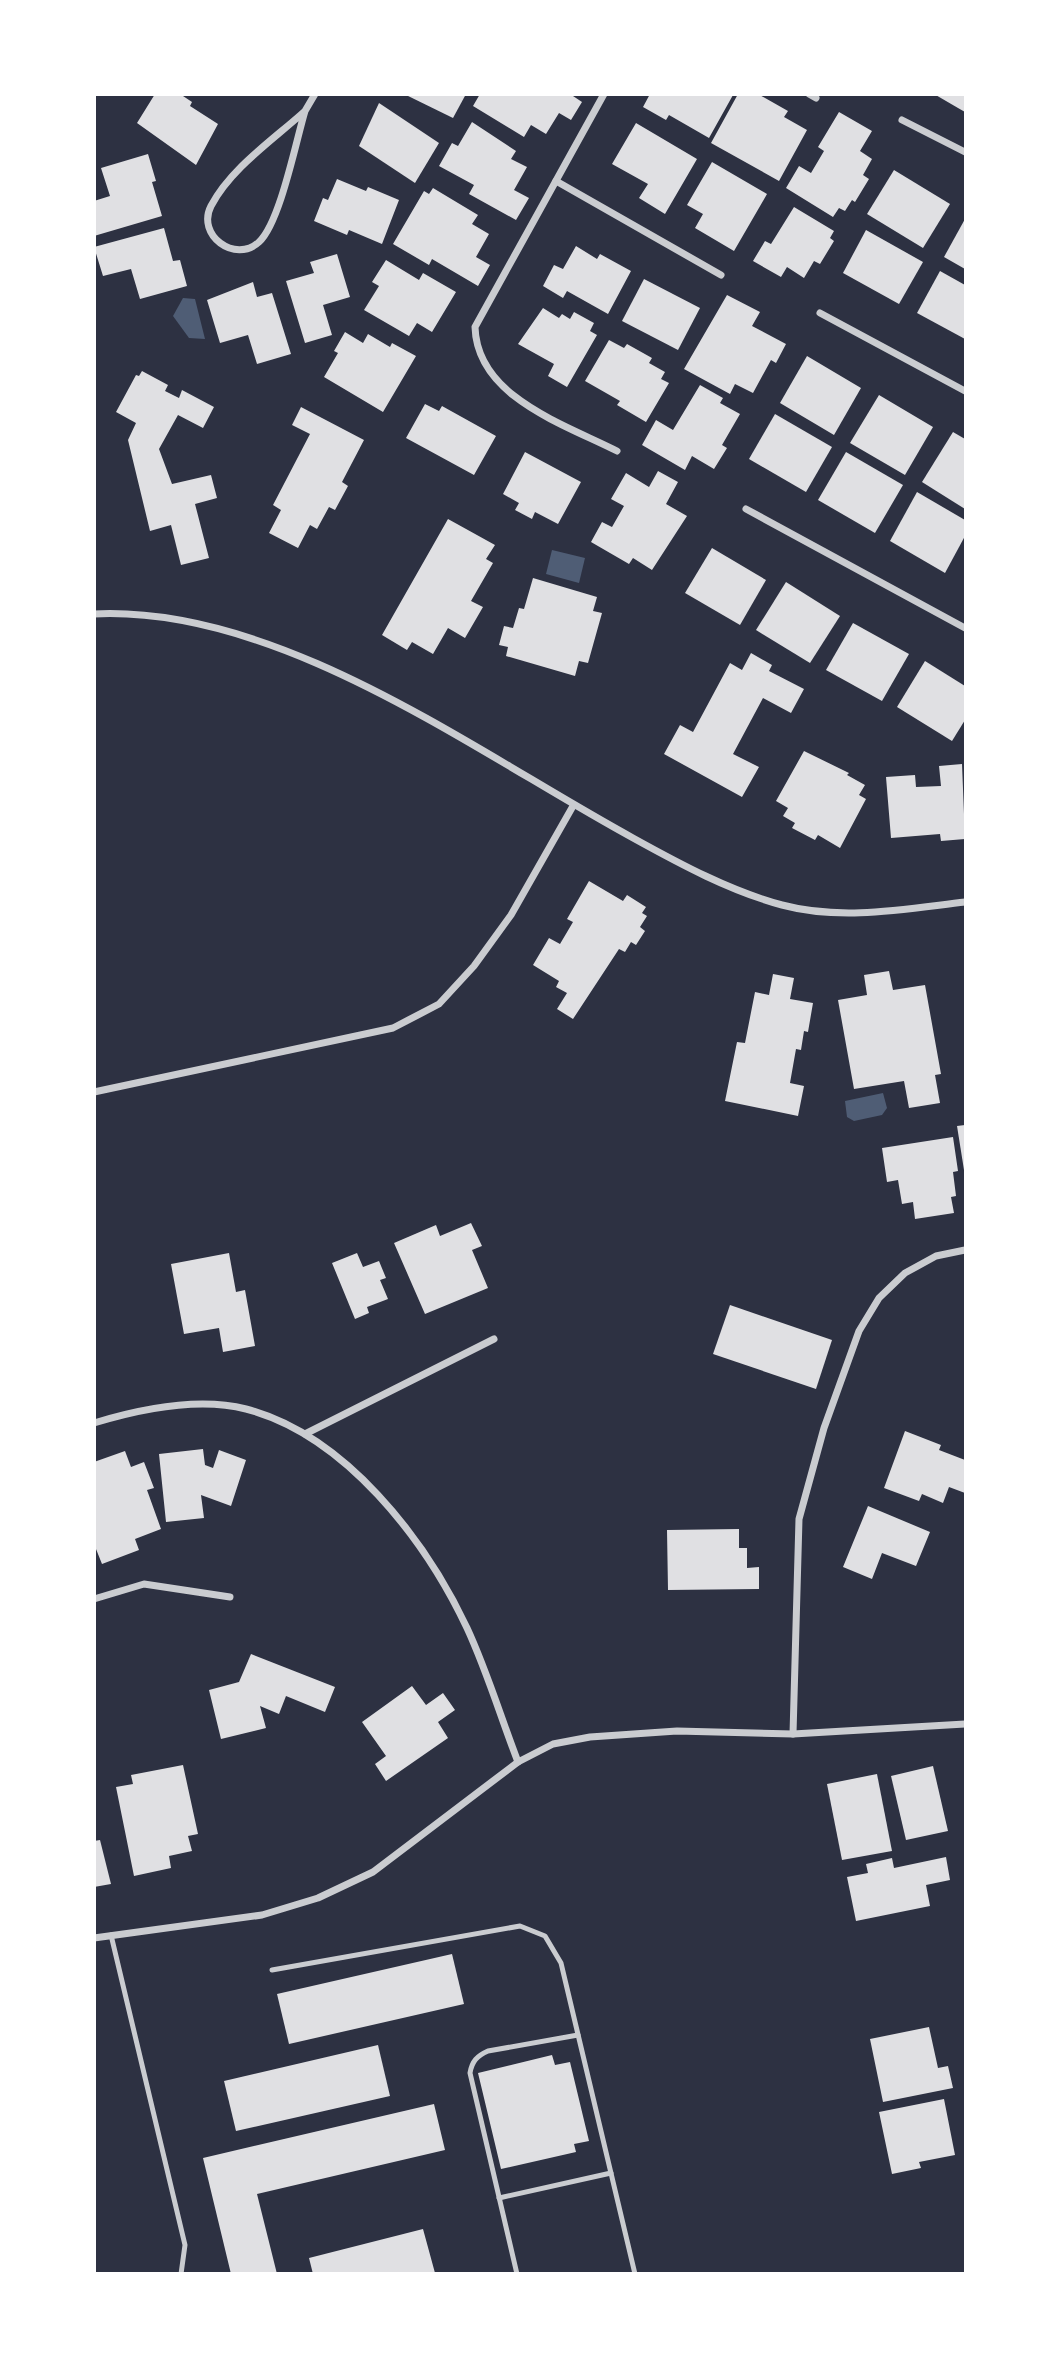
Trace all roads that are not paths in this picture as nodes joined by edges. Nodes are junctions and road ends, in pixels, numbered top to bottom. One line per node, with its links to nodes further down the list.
1 (315, 94): 3 (street)
2 (604, 94): 6 (street)
3 (305, 111): 3 (street)
4 (902, 120): 5 (street)
5 (965, 152)
6 (556, 181): 7 (street); 10 (street)
7 (721, 275)
8 (820, 313): 9 (street)
9 (965, 391)
10 (617, 451)
11 (746, 509): 13 (street)
12 (94, 614): 14 (street)
13 (965, 628)
14 (573, 806): 15 (street); 16 (street)
15 (965, 902)
16 (94, 1092)
17 (965, 1250): 24 (street)
18 (494, 1339): 20 (street)
19 (94, 1423): 20 (street)
20 (304, 1434): 25 (street)
21 (230, 1597): 22 (street)
22 (94, 1599)
23 (965, 1724): 24 (street)
24 (793, 1734): 25 (street)
25 (518, 1762): 26 (street)
26 (111, 1935): 27 (street); 32 (lane)
27 (94, 1938)
28 (272, 1970): 29 (lane)
29 (578, 2035): 30 (lane); 31 (lane)
30 (611, 2173): 31 (lane); 34 (lane)
31 (499, 2198): 33 (lane)
32 (181, 2273)
33 (517, 2273)
34 (635, 2273)

